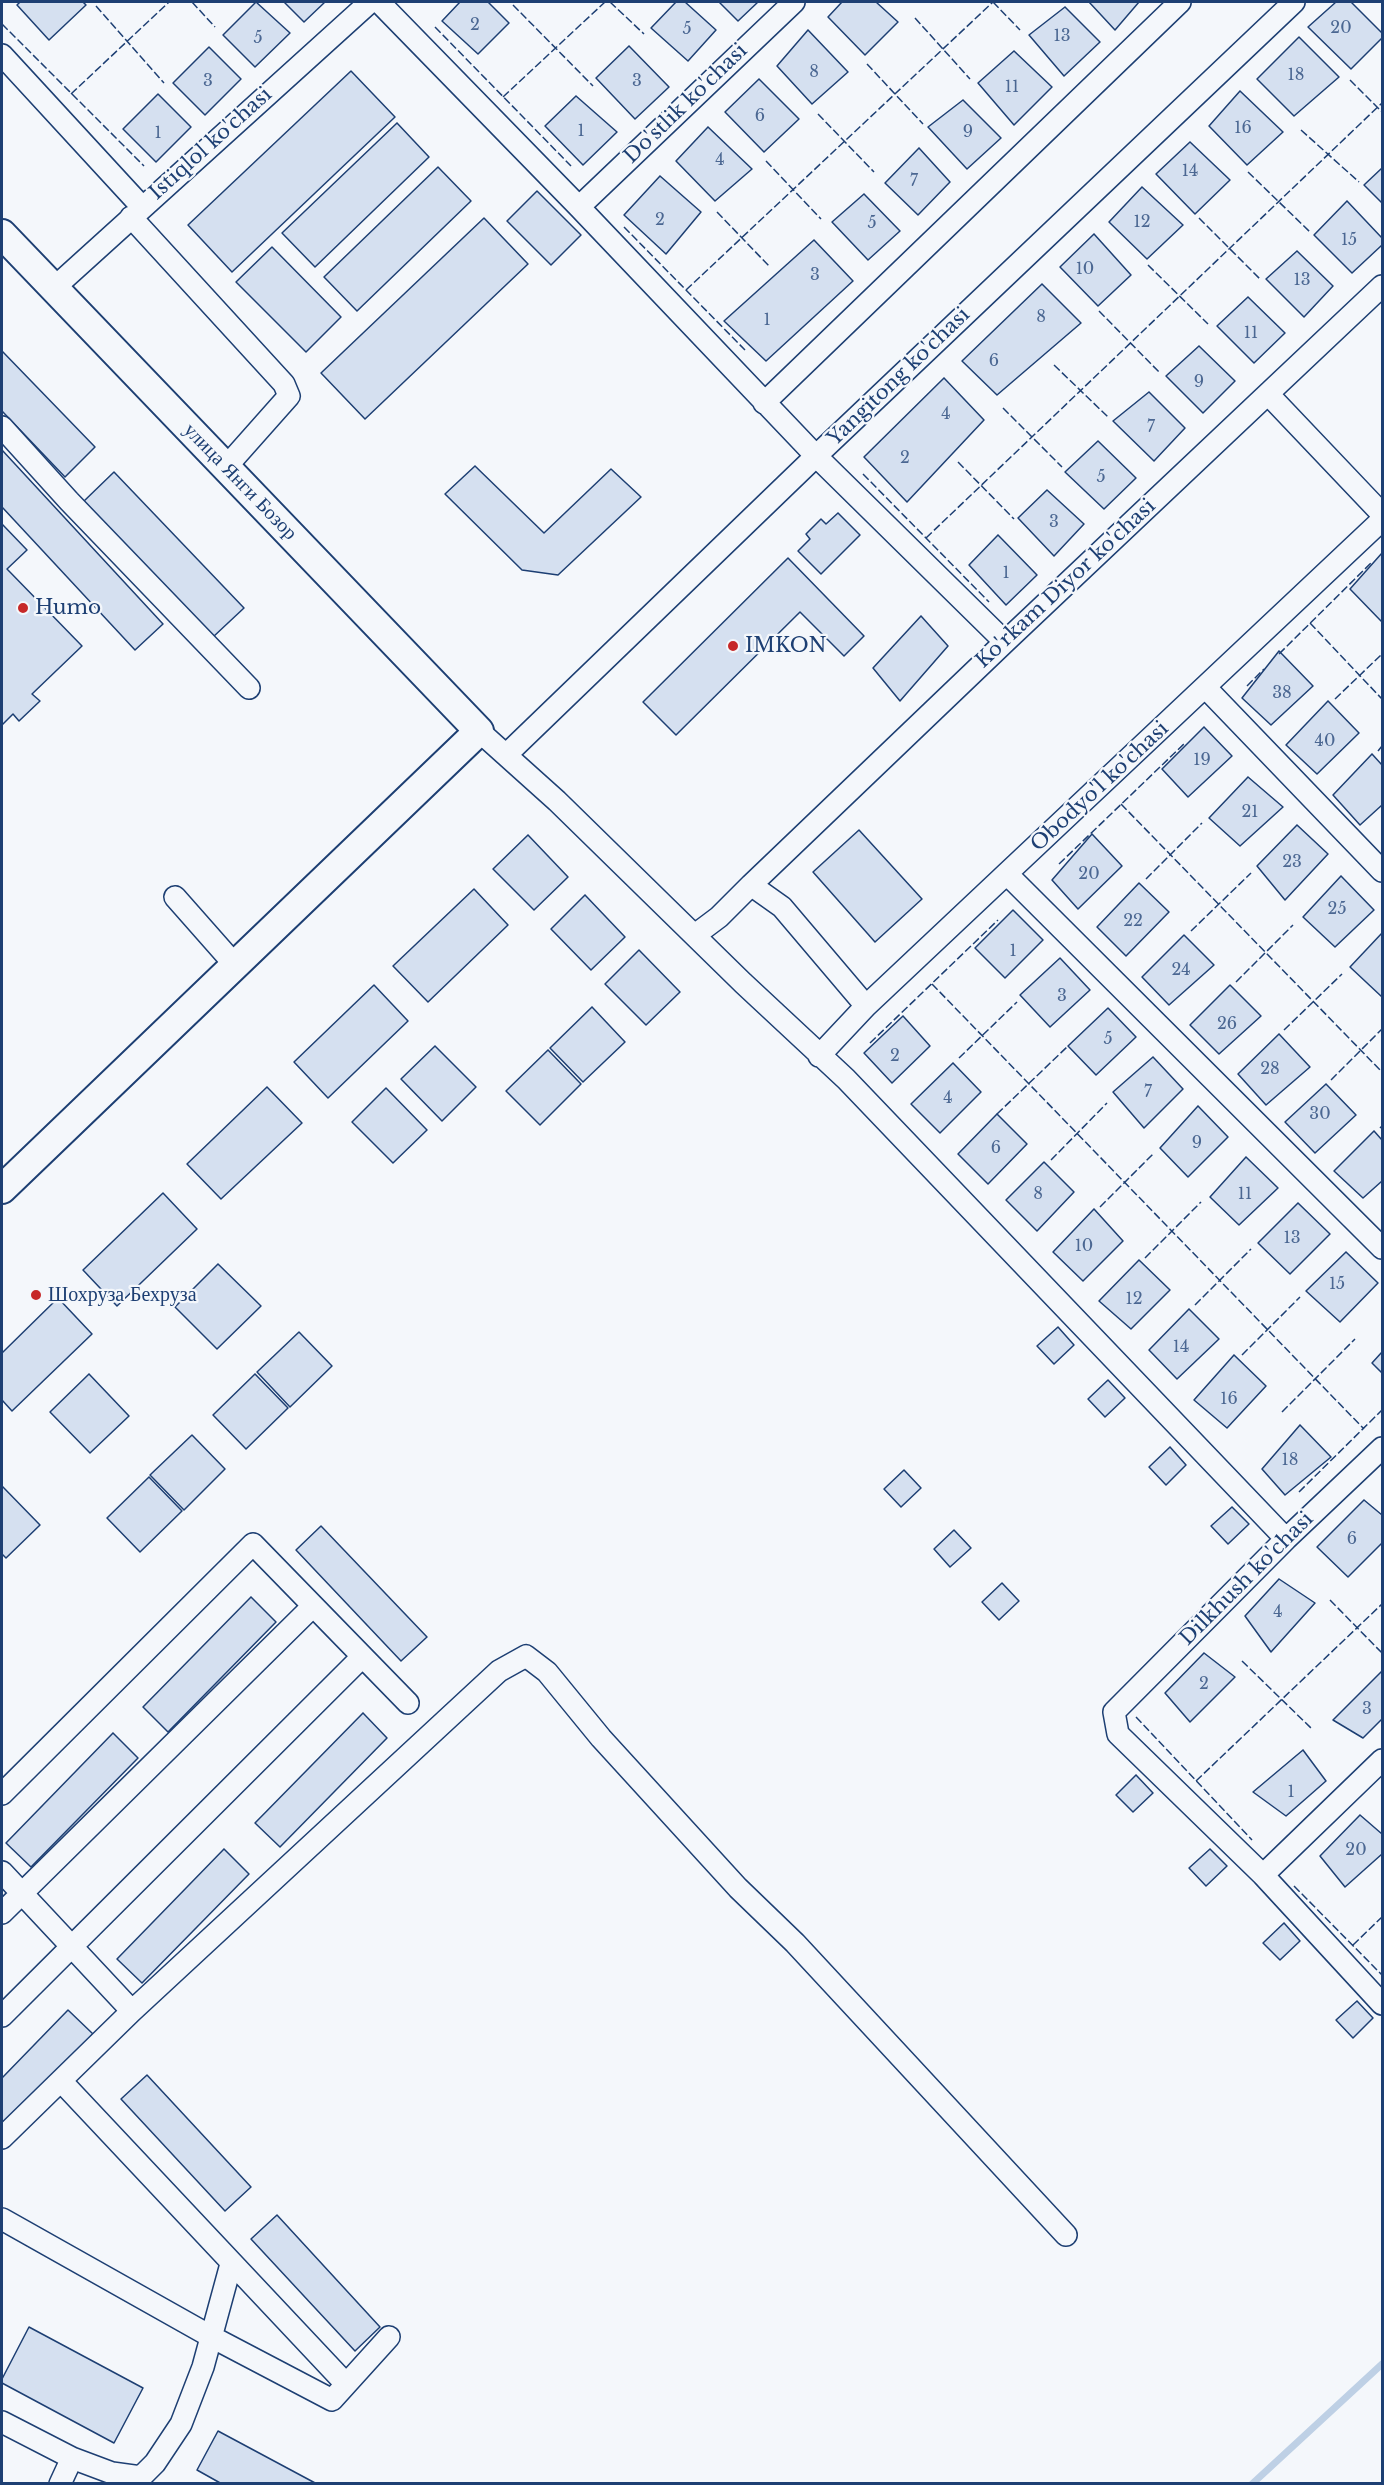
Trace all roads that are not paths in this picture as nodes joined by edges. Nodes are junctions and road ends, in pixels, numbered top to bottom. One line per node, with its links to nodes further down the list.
1 (370, 2): 8 (street, Istiqlol ko'chasi)
2 (379, 2): 7 (street)
3 (794, 2): 7 (street, Do'stlik ko'chasi)
4 (1180, 2): 13 (street)
5 (1294, 2): 15 (street, Yangitong ko'chasi)
6 (2, 55): 8 (street)
7 (579, 207): 13 (street)
8 (136, 212): 11 (street, Istiqlol ko'chasi); 16 (street)
9 (2, 234): 11 (street, улица Янги Бозор)
10 (1383, 286): 12 (street, Ko'rkam Diyor ko'chasi)
11 (54, 288): 16 (street, улица Янги Бозор)
12 (1268, 394): 17 (street); 19 (street, Ko'rkam Diyor ko'chasi)
13 (764, 403): 15 (street)
14 (2, 427): 20 (street)
15 (816, 456): 19 (street); 23 (street, Yangitong ko'chasi)
16 (226, 468): 22 (street, улица Янги Бозор)
17 (1383, 514)
18 (1383, 520): 21 (street, Obodyo'l ko'chasi)
19 (1005, 642): 26 (street, Ko'rkam Diyor ko'chasi)
20 (249, 688)
21 (1206, 688): 24 (street); 25 (street, Obodyo'l ko'chasi)
22 (479, 731): 23 (street); 29 (street)
23 (506, 755): 28 (street)
24 (1383, 871)
25 (1007, 874): 30 (street, Obodyo'l ko'chasi); 33 (street)
26 (752, 885): 28 (street, Ko'rkam Diyor ko'chasi); 30 (street)
27 (175, 897): 29 (street)
28 (695, 935): 31 (street)
29 (235, 965): 32 (street)
30 (866, 1006): 31 (street, Obodyo'l ko'chasi)
31 (819, 1056): 35 (street)
32 (2, 1189)
33 (1383, 1248)
34 (1383, 1448): 35 (street, Dilkhush ko'chasi)
35 (1286, 1539): 42 (street, Dilkhush ko'chasi)
36 (312, 1607): 37 (street); 40 (street); 43 (street)
37 (362, 1657): 38 (street); 45 (street)
38 (408, 1703)
39 (1383, 1760): 42 (street)
40 (2, 1794)
41 (2, 1872): 43 (street)
42 (1263, 1875): 46 (street)
43 (21, 1894): 44 (street); 45 (street)
44 (2, 1913)
45 (71, 1947): 47 (street); 48 (street)
46 (1383, 2004)
47 (132, 2011): 49 (street); 52 (street)
48 (2, 2016)
49 (61, 2081): 50 (street); 53 (street)
50 (2, 2138)
51 (2, 2219): 54 (street)
52 (1066, 2235)
53 (231, 2265): 54 (street); 56 (street)
54 (210, 2336): 56 (street); 59 (street)
55 (389, 2337): 56 (street)
56 (346, 2384)
57 (2, 2422): 58 (street)
58 (72, 2458): 59 (street); 60 (street)
59 (148, 2480)
60 (60, 2484)

